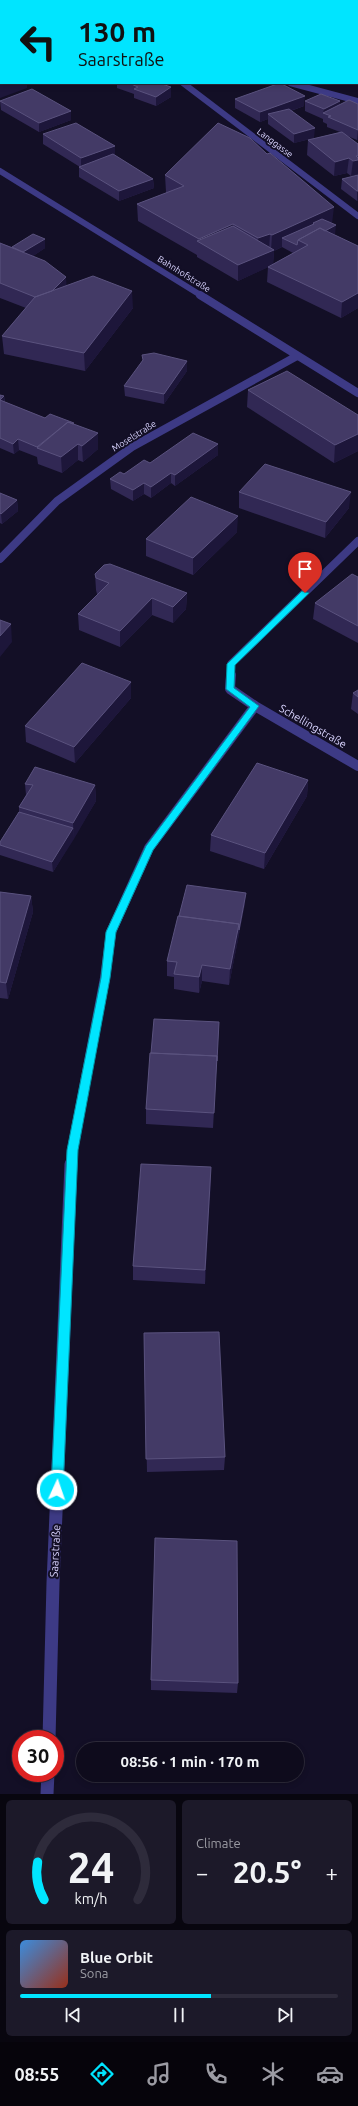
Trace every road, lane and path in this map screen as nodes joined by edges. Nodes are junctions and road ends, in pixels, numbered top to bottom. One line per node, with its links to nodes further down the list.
1 (184, 84): 5 (street, Langgasse)
2 (294, 84): 3 (street)
3 (358, 101)
4 (0, 171): 6 (street, Bahnhofstraße)
5 (358, 216)
6 (297, 356): 7 (street, Bahnhofstraße); 9 (street, Moselstraße)
7 (358, 393)
8 (358, 542): 10 (street)
9 (0, 559)
10 (255, 706): 11 (street, Schellingstraße); 12 (street, Saarstraße)
11 (358, 766)
12 (49, 1730)
13 (48, 1782): 14 (street)
14 (47, 1794)

